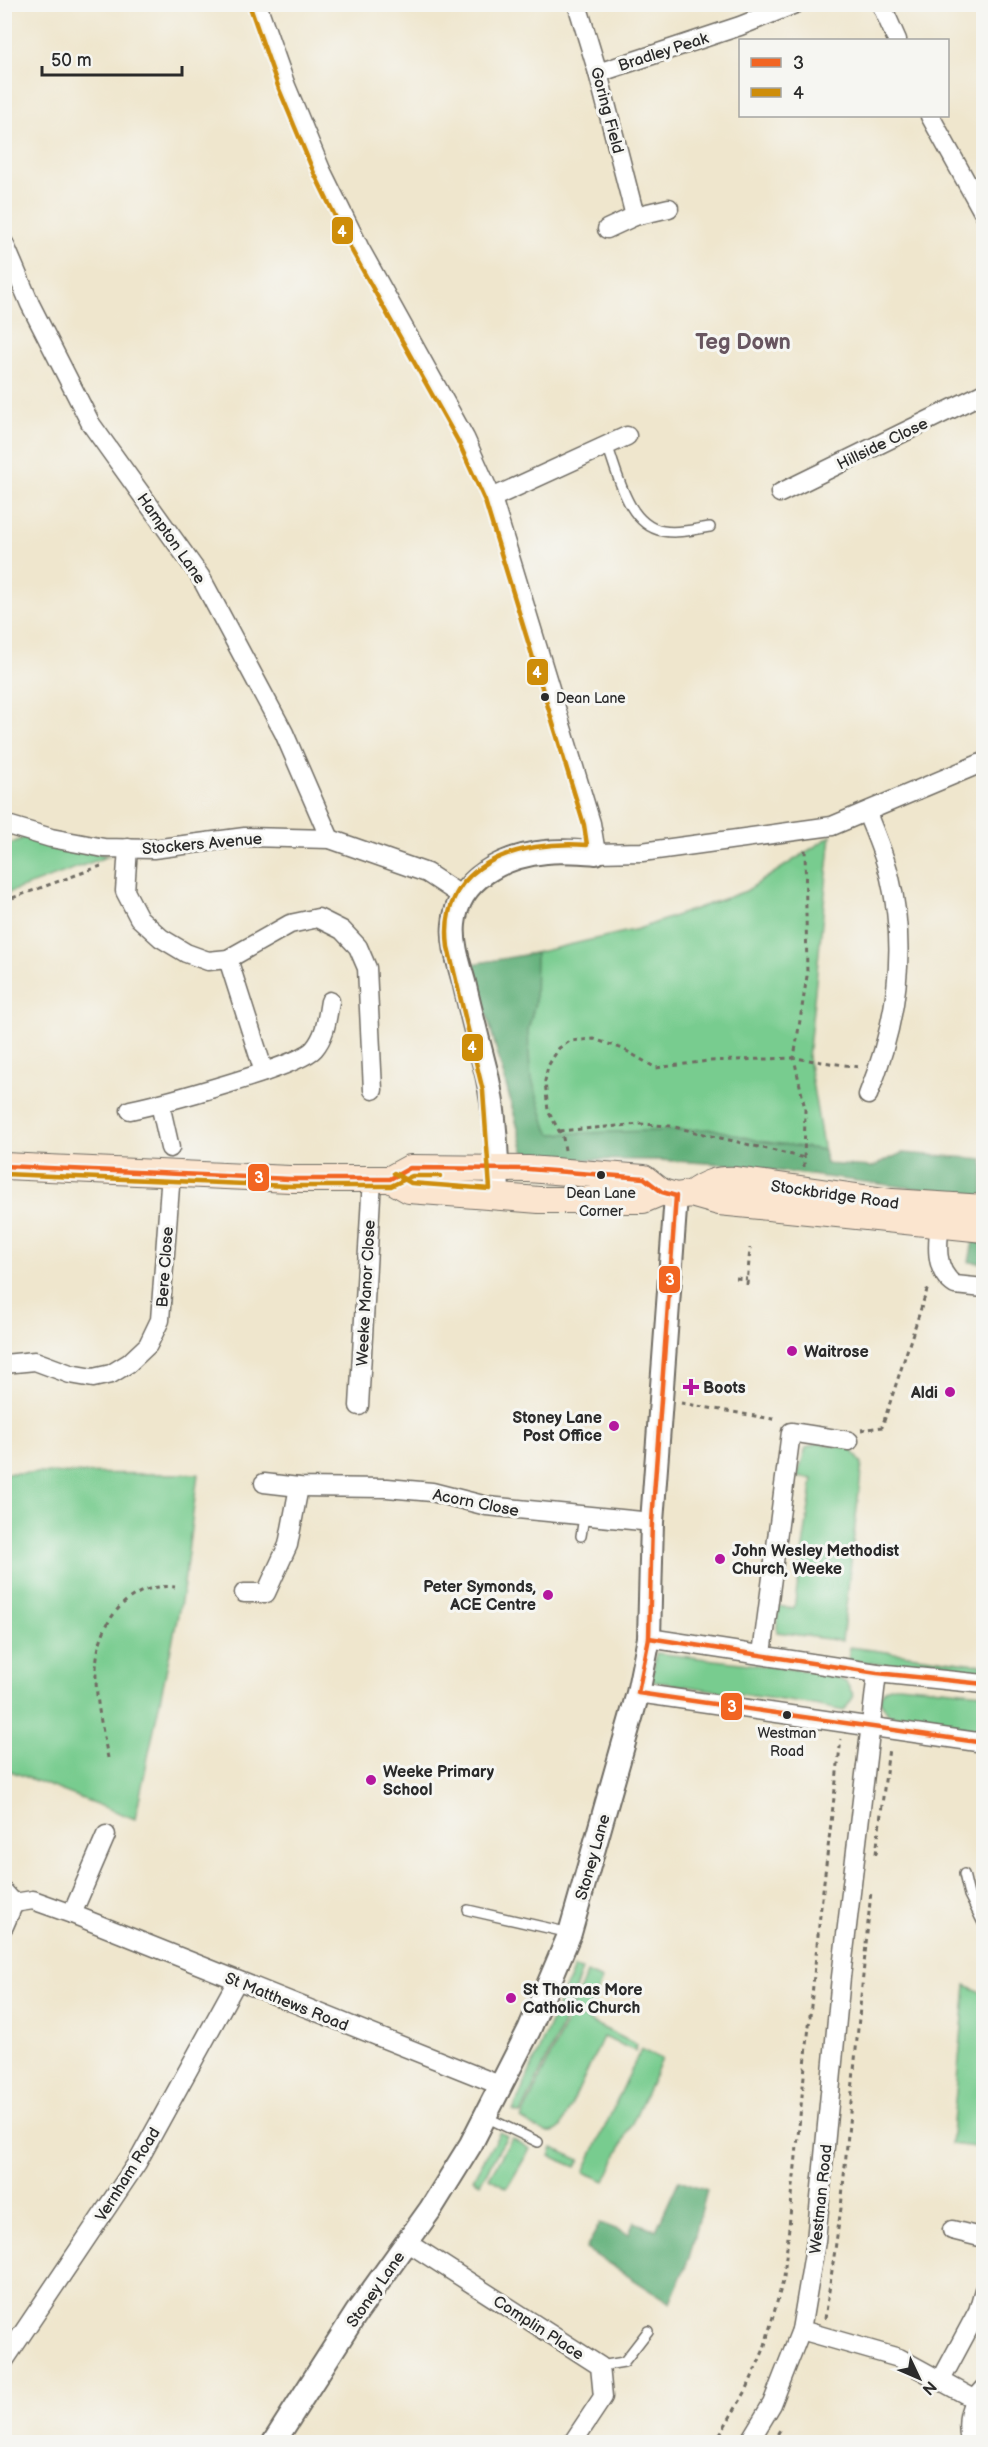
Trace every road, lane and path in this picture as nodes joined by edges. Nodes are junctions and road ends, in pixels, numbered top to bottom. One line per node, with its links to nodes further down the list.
1 (257, 4): 17 (street)
2 (577, 4): 6 (street, Goring Field)
3 (795, 4): 6 (street, Bradley Peak)
4 (881, 4): 5 (street)
5 (897, 39)
6 (598, 73): 10 (street, Goring Field)
7 (931, 117): 9 (street)
8 (669, 208): 10 (street)
9 (984, 214)
10 (635, 216): 11 (street)
11 (607, 229)
12 (4, 243): 23 (street, Hampton Lane)
13 (984, 393): 16 (street, Hillside Close)
14 (627, 436): 15 (street)
15 (608, 445): 17 (street); 18 (lane)
16 (780, 493)
17 (492, 498): 25 (street)
18 (710, 527)
19 (984, 762): 20 (street)
20 (867, 813): 22 (street); 32 (street)
21 (4, 824): 24 (street, Stockers Avenue)
22 (804, 832): 25 (street); 31 (path)
23 (330, 839): 24 (street, Stockers Avenue); 27 (street, Stockers Avenue)
24 (128, 848): 29 (street)
25 (596, 852): 27 (street)
26 (108, 862): 28 (path)
27 (462, 896): 43 (street)
28 (4, 901)
29 (228, 959): 33 (street); 34 (street)
30 (330, 1001): 33 (street)
31 (794, 1058): 32 (path); 38 (path); 40 (path)
32 (878, 1069): 35 (street)
33 (264, 1072): 36 (street)
34 (373, 1090)
35 (868, 1095)
36 (160, 1104): 37 (street); 39 (street)
37 (130, 1110)
38 (559, 1131): 40 (path); 41 (path)
39 (170, 1148)
40 (806, 1158): 48 (path)
41 (566, 1161)
42 (4, 1166): 44 (main road, Stockbridge Road)
43 (497, 1168): 45 (main road, Stockbridge Road); 46 (main road, Stockbridge Road); 47 (street)
44 (171, 1173): 45 (main road, Stockbridge Road); 58 (street, Bere Close)
45 (381, 1179): 47 (main road, Stockbridge Road); 60 (street, Weeke Manor Close)
46 (676, 1194): 47 (main road, Stockbridge Road); 48 (main road, Stockbridge Road); 59 (street, Stoney Lane)
47 (498, 1197)
48 (808, 1198): 50 (main road, Stockbridge Road)
49 (984, 1208): 50 (main road, Stockbridge Road)
50 (941, 1216): 51 (main road, Stockbridge Road); 57 (street)
51 (984, 1229)
52 (750, 1248): 54 (path)
53 (736, 1278): 54 (path)
54 (747, 1279): 55 (path)
55 (747, 1285)
56 (928, 1287): 62 (path)
57 (984, 1288)
58 (4, 1364)
59 (661, 1400): 61 (path); 66 (street, Stoney Lane)
60 (359, 1406)
61 (781, 1421)
62 (851, 1436): 71 (street)
63 (264, 1483): 64 (street, Acorn Close)
64 (299, 1487): 65 (street, Acorn Close); 69 (street)
65 (584, 1517): 66 (street, Acorn Close); 67 (lane)
66 (652, 1522): 70 (street, Stoney Lane)
67 (581, 1536)
68 (175, 1587): 78 (path)
69 (244, 1593)
70 (649, 1638): 71 (street); 74 (street, Stoney Lane)
71 (762, 1654): 72 (street)
72 (877, 1673): 73 (street); 76 (street, Westman Road)
73 (984, 1684)
74 (638, 1693): 75 (street); 86 (street, Stoney Lane)
75 (843, 1724): 76 (street); 103 (path)
76 (869, 1728): 77 (street); 95 (street, Westman Road)
77 (984, 1743)
78 (108, 1758)
79 (106, 1835): 83 (street)
80 (964, 1874): 84 (lane)
81 (9, 1897): 83 (street, St Matthews Road); 85 (street)
82 (468, 1910): 86 (lane)
83 (72, 1914): 87 (street, St Matthews Road)
84 (984, 1925)
85 (4, 1926)
86 (570, 1933): 88 (street, Stoney Lane)
87 (237, 1981): 88 (street, St Matthews Road); 97 (street, Vernham Road)
88 (502, 2086): 89 (street, Stoney Lane)
89 (486, 2117): 90 (lane); 93 (street, Stoney Lane)
90 (538, 2142)
91 (952, 2230): 92 (street)
92 (984, 2238)
93 (407, 2242): 98 (street, Complin Place); 101 (street, Stoney Lane)
94 (984, 2290): 99 (street)
95 (801, 2330): 99 (street); 104 (street, Westman Road)
96 (648, 2331): 98 (lane)
97 (4, 2361)
98 (600, 2366): 102 (street, Complin Place)
99 (941, 2380): 100 (street)
100 (979, 2394): 105 (street)
101 (274, 2442)
102 (573, 2442)
103 (715, 2442)
104 (748, 2442)
105 (970, 2442)

